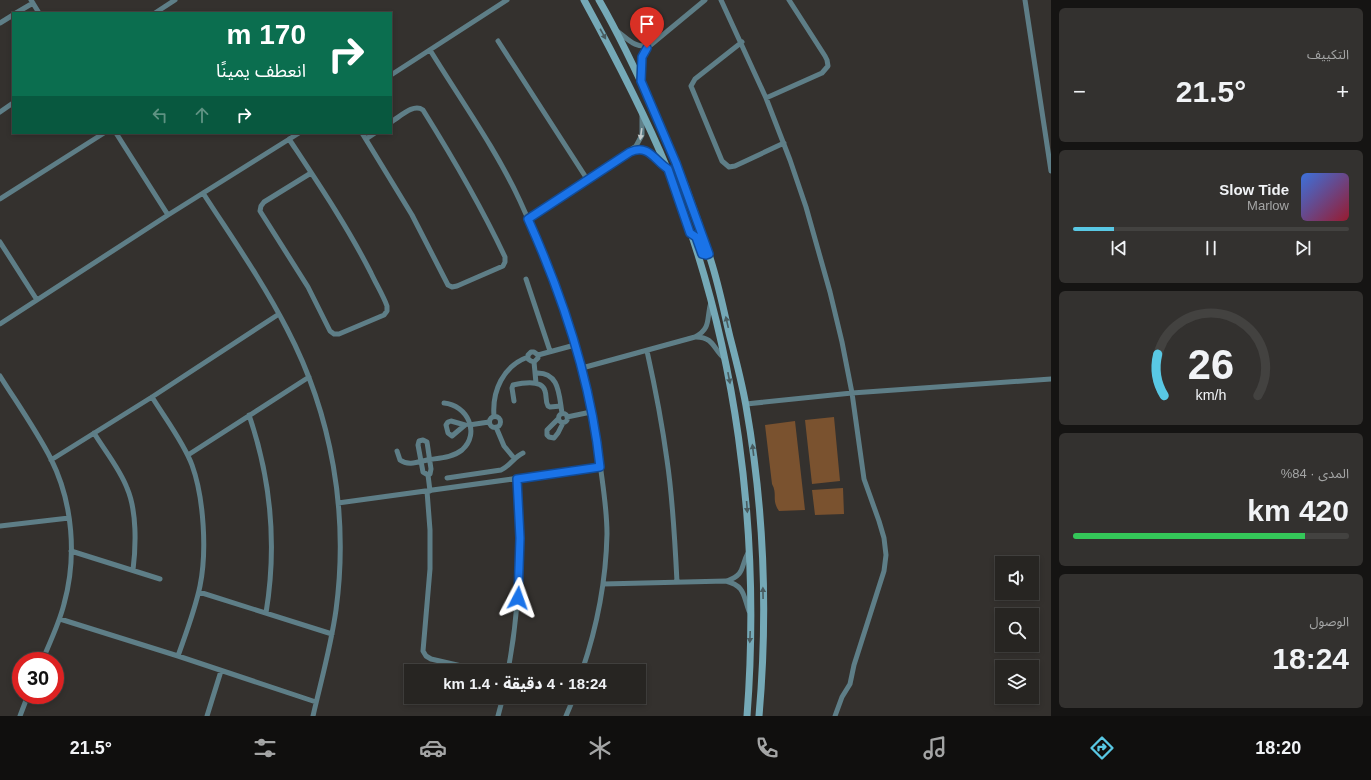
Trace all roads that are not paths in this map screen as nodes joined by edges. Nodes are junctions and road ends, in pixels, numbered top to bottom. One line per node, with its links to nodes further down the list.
1 (175, 0): 12 (street)
2 (507, 0): 19 (street)
3 (584, 0): 24 (street, one-way to 24)
4 (599, 0): 15 (street)
5 (705, 0): 18 (street)
6 (722, 0): 17 (street)
7 (790, 0): 22 (street)
8 (1025, 0): 37 (street)
9 (32, 1): 10 (street); 11 (street)
10 (17, 12)
11 (38, 12)
12 (157, 12)
13 (12, 16): 14 (street)
14 (0, 23)
15 (616, 30): 18 (street); 21 (street)
16 (498, 41): 39 (street)
17 (742, 42): 22 (street); 34 (street)
18 (651, 44): 21 (street)
19 (430, 50): 20 (street); 43 (street)
20 (392, 73)
21 (641, 81): 46 (street)
22 (766, 98): 34 (street)
23 (12, 104): 25 (street)
24 (642, 111): 35 (street, one-way to 35); 36 (street)
25 (0, 112)
26 (392, 121): 33 (street)
27 (102, 134): 41 (street)
28 (117, 134): 42 (street)
29 (298, 134): 32 (street)
30 (363, 134): 33 (street)
31 (374, 134): 33 (street)
32 (289, 139): 38 (street); 40 (street)
33 (366, 139)
34 (784, 143): 68 (street)
35 (630, 152): 36 (street); 39 (street)
36 (668, 169): 44 (street)
37 (1051, 171)
38 (311, 172): 38 (street)
39 (587, 179): 43 (street)
40 (203, 193): 42 (street); 52 (street)
41 (0, 199)
42 (168, 215): 50 (street)
43 (528, 219): 55 (street)
44 (690, 233): 46 (street); 47 (street)
45 (0, 242): 50 (street)
46 (709, 254): 49 (street)
47 (703, 274): 49 (street); 51 (street)
48 (526, 279): 57 (street)
49 (720, 293): 72 (street, one-way to 49)
50 (37, 300): 53 (street)
51 (711, 301): 54 (street); 60 (street)
52 (279, 314): 65 (street); 69 (street)
53 (0, 324)
54 (695, 337): 56 (street); 60 (street)
55 (574, 345): 57 (street); 62 (street)
56 (647, 351): 62 (street); 103 (street)
57 (550, 352): 58 (street)
58 (538, 355): 59 (street); 61 (street)
59 (528, 357): 61 (street); 77 (street)
60 (725, 358): 98 (street, one-way to 98)
61 (534, 362): 63 (street)
62 (582, 368): 74 (street)
63 (535, 373): 67 (street); 73 (street)
64 (0, 376): 87 (street)
65 (309, 377): 76 (street); 95 (street)
66 (1051, 379): 68 (street)
67 (536, 383): 70 (street); 73 (street)
68 (852, 393): 72 (street); 127 (street)
69 (152, 397): 82 (street); 85 (street)
70 (514, 402)
71 (444, 403): 80 (street)
72 (746, 404): 126 (street, one-way to 72)
73 (561, 406): 75 (street)
74 (591, 412): 78 (street); 90 (street)
75 (562, 414): 78 (street); 78 (street)
76 (249, 415): 85 (street); 106 (street)
77 (494, 416): 79 (street); 81 (street)
78 (567, 417)
79 (489, 422): 80 (street); 81 (street)
80 (468, 425): 88 (street)
81 (496, 427): 86 (street)
82 (94, 433): 87 (street); 100 (street)
83 (397, 451): 89 (street)
84 (523, 453): 86 (street)
85 (188, 455): 105 (street)
86 (514, 458): 92 (street)
87 (51, 460): 96 (street)
88 (430, 460): 89 (street); 89 (street); 91 (street)
89 (421, 461): 91 (street)
90 (600, 467): 93 (street); 104 (street)
91 (428, 475): 94 (street)
92 (447, 478)
93 (517, 479): 94 (street); 113 (street)
94 (429, 491): 95 (street); 112 (street)
95 (338, 503): 109 (street)
96 (69, 518): 97 (street); 99 (street)
97 (0, 526)
98 (750, 550): 102 (street); 107 (street)
99 (71, 551): 100 (street); 108 (street)
100 (133, 570): 101 (street)
101 (160, 579)
102 (726, 581): 103 (street); 107 (street)
103 (677, 582): 104 (street)
104 (603, 584): 114 (street)
105 (199, 592): 106 (street); 111 (street)
106 (266, 613): 109 (street)
107 (751, 615): 125 (street, one-way to 125)
108 (60, 619): 110 (street); 111 (street)
109 (332, 634): 116 (street)
110 (46, 652)
111 (178, 656): 115 (street)
112 (453, 664)
113 (509, 664)
114 (584, 664)
115 (222, 671): 116 (street); 121 (street)
116 (316, 702): 122 (street)
117 (25, 704): 120 (street)
118 (501, 704): 123 (street)
119 (571, 704): 124 (street)
120 (20, 716)
121 (207, 716)
122 (313, 716)
123 (498, 716)
124 (566, 716)
125 (747, 716)
126 (759, 716)
127 (835, 716)

